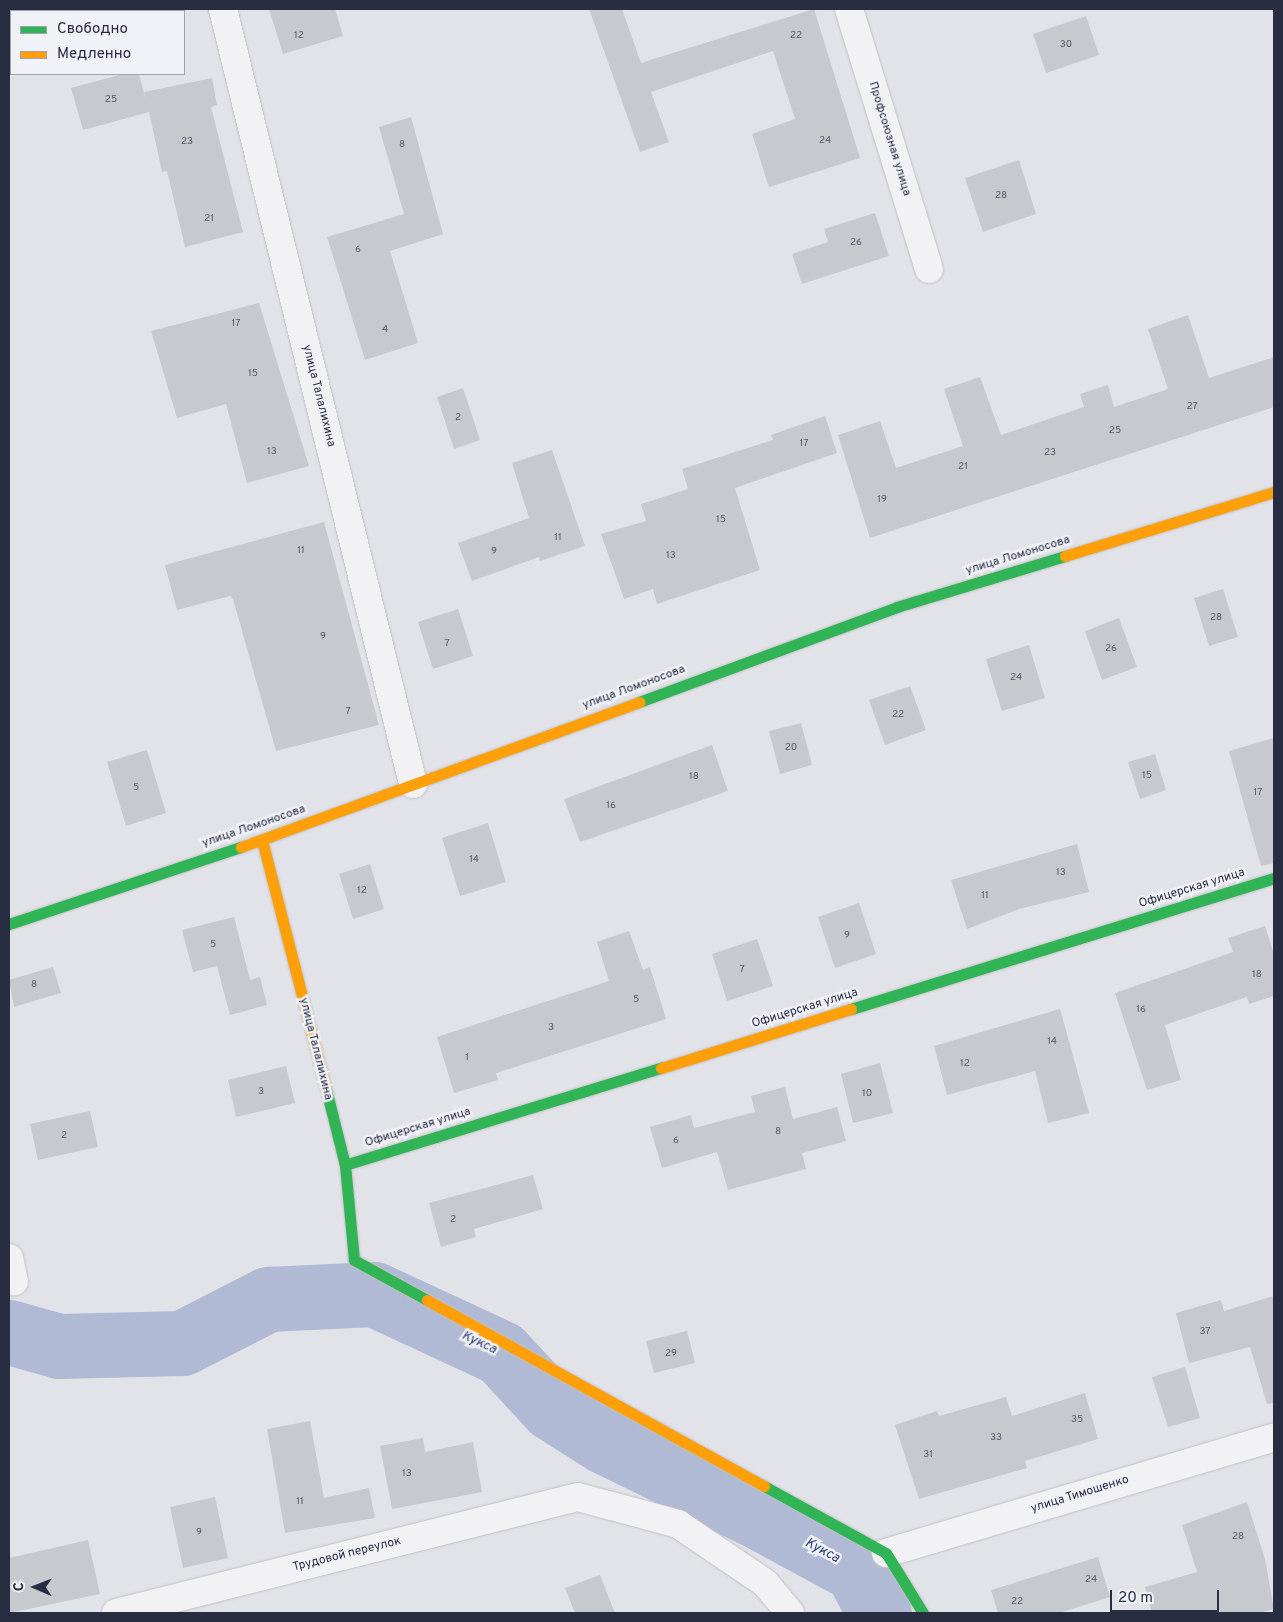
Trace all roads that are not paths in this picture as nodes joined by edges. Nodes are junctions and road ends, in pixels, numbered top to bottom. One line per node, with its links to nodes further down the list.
1 (223, 9): 5 (street, улица Талалихина)
2 (849, 9): 3 (street, Профсоюзная улица)
3 (929, 269)
4 (1274, 492): 5 (street, улица Ломоносова)
5 (414, 784): 6 (street, улица Ломоносова)
6 (262, 840): 8 (street, улица Ломоносова); 9 (street, улица Талалихина)
7 (1274, 878): 9 (street, Офицерская улица)
8 (9, 924)
9 (345, 1165): 11 (street, улица Талалихина)
10 (1274, 1436): 11 (street, улица Тимошенко)
11 (886, 1553): 14 (street)
12 (116, 1613): 13 (street, Трудовой переулок)
13 (790, 1613)
14 (923, 1613)

